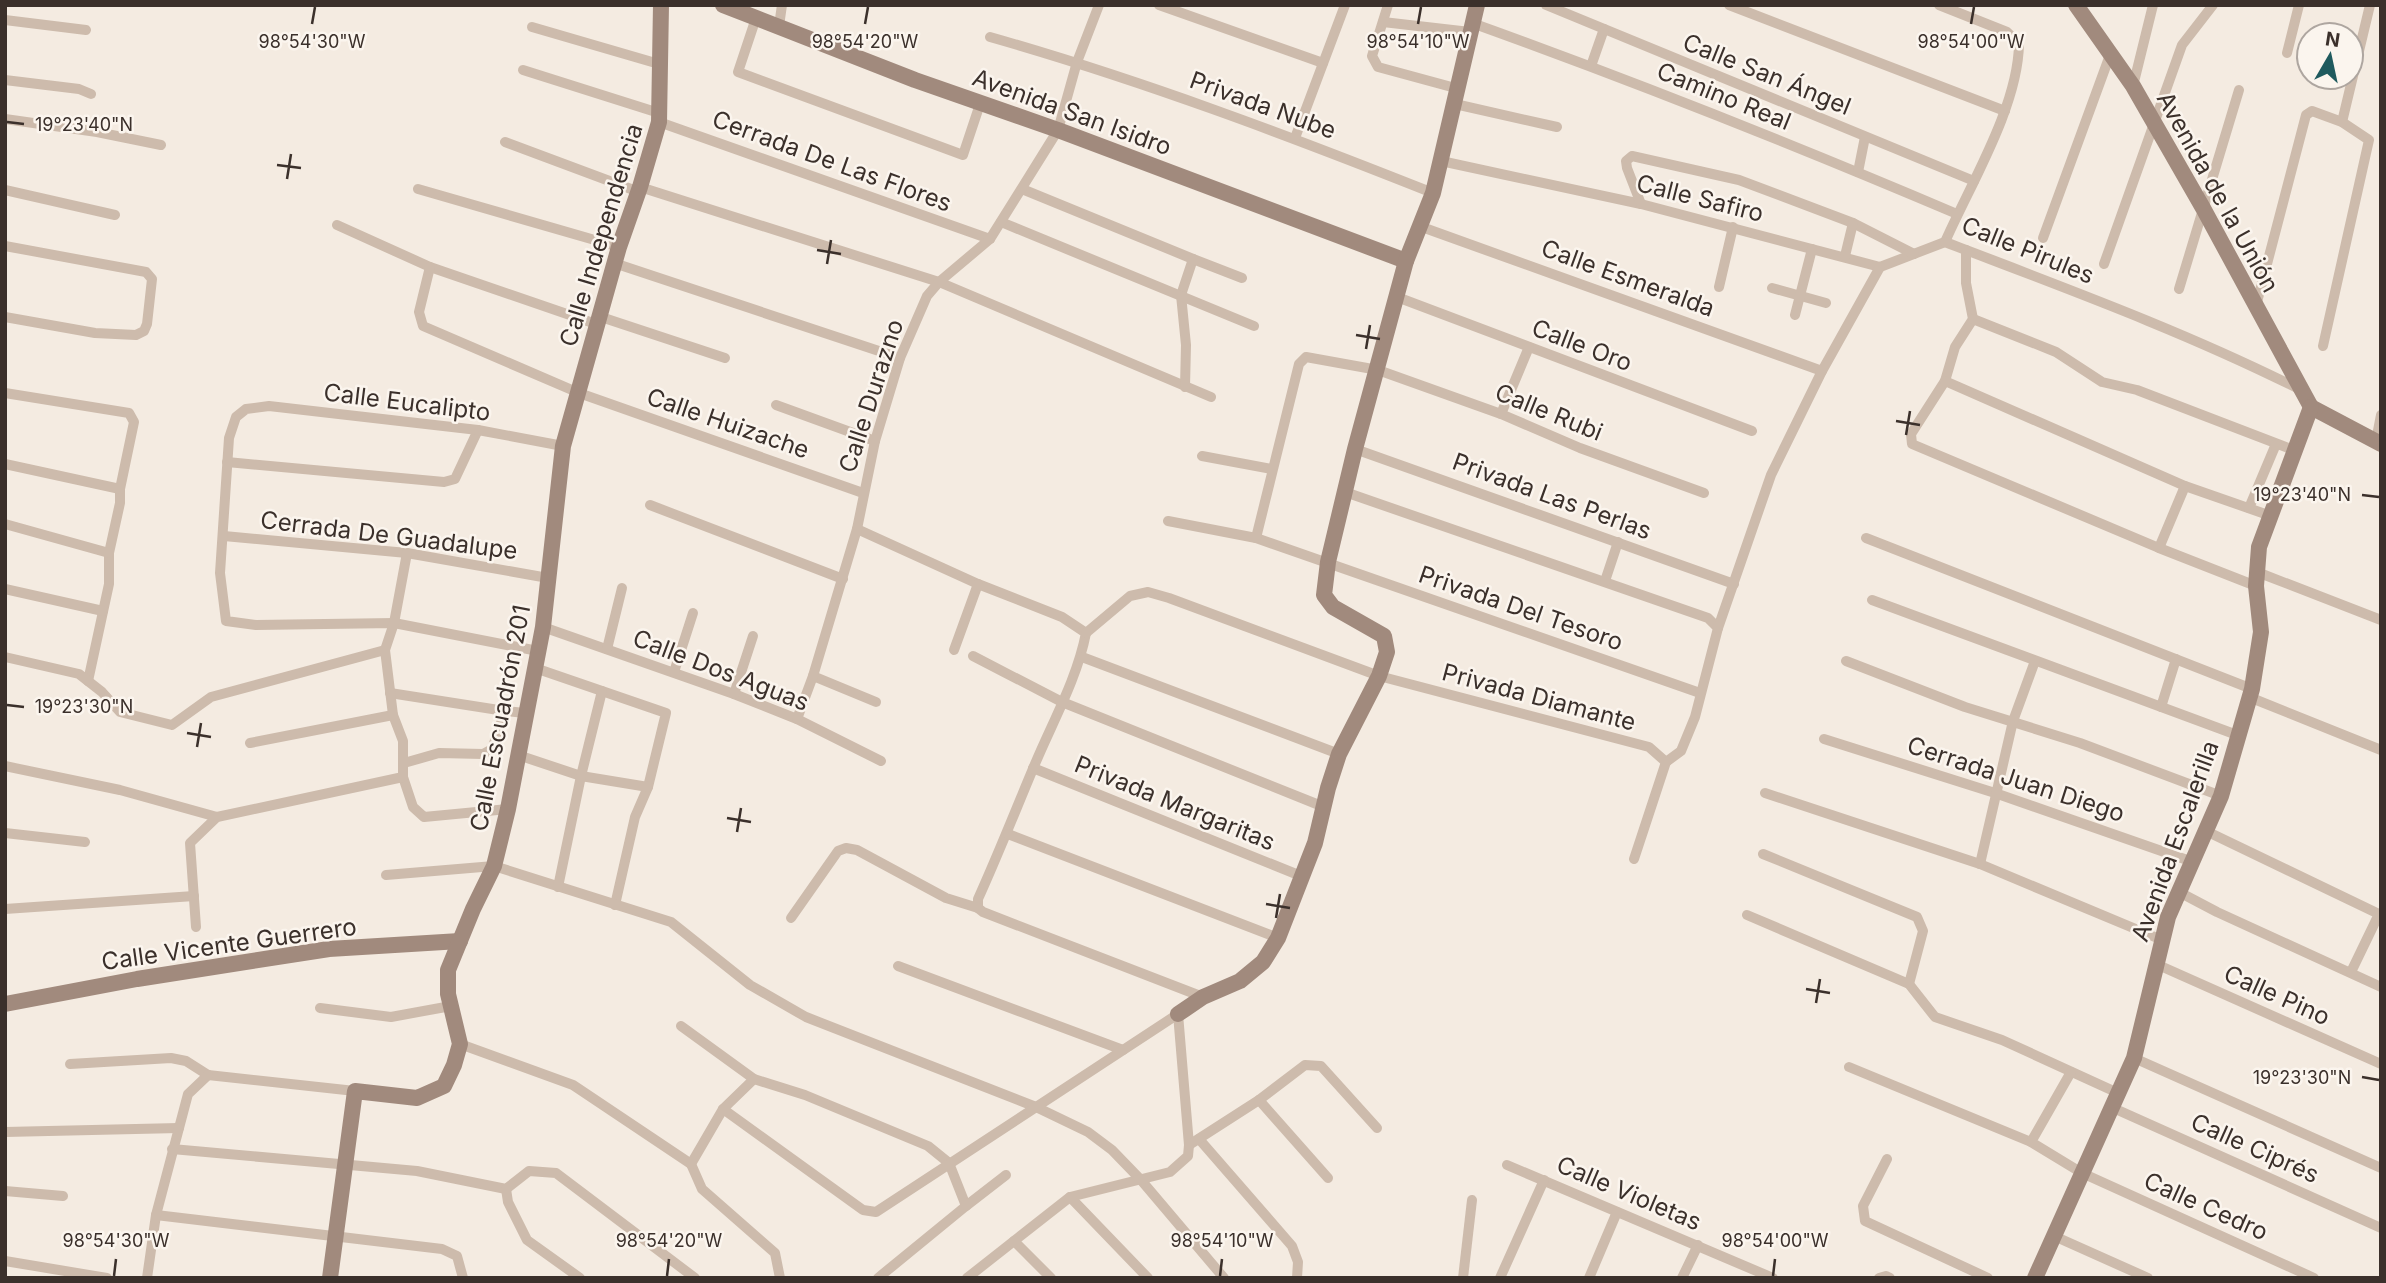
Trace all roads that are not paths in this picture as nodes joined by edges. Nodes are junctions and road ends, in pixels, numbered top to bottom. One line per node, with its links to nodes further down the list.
1 (661, 5): 29 (main road, Calle Independencia)
2 (723, 5): 17 (main road, Avenida San Isidro)
3 (782, 5): 20 (street)
4 (1099, 5): 28 (street, Calle Durazno)
5 (1159, 5): 30 (street)
6 (1345, 5): 30 (street)
7 (1388, 5): 19 (street)
8 (1477, 5): 22 (main road)
9 (1546, 5): 23 (street, Calle San Ángel)
10 (1729, 5): 39 (street)
11 (1939, 5): 39 (street, Calle Pirules)
12 (2153, 5): 34 (street)
13 (2213, 5): 43 (street)
14 (2300, 5): 26 (street)
15 (2370, 5): 42 (street)
16 (2078, 6): 27 (main road, Avenida de la Unión)
17 (756, 18): 20 (main road, Avenida San Isidro); 38 (street)
18 (5, 20): 24 (street)
19 (1383, 22): 22 (street, Camino Real); 37 (street)
20 (779, 26): 38 (main road, Avenida San Isidro)
21 (532, 27): 29 (street)
22 (1471, 28): 31 (street, Camino Real); 37 (main road)
23 (1604, 29): 31 (street); 46 (street, Calle San Ángel)
24 (86, 30)
25 (990, 37): 28 (street, Privada Nube)
26 (2287, 53)
27 (2110, 55): 34 (main road, Avenida de la Unión); 69 (street)
28 (1077, 62): 45 (street, Calle Durazno); 47 (street, Privada Nube)
29 (659, 64): 40 (main road, Calle Independencia)
30 (1324, 64): 47 (street)
31 (1591, 66): 53 (street, Camino Real)
32 (523, 70): 40 (street, Cerrada De Las Flores)
33 (5, 80): 36 (street)
34 (2133, 86): 43 (main road, Avenida de la Unión)
35 (2239, 90): 61 (street)
36 (91, 94)
37 (1457, 96): 44 (street); 52 (main road)
38 (980, 104): 45 (main road, Avenida San Isidro)
39 (2004, 111): 54 (street, Calle Pirules)
40 (659, 117): 56 (main road, Calle Independencia); 70 (street, Cerrada De Las Flores)
41 (5, 119): 50 (street)
42 (2342, 122): 48 (street); 92 (street)
43 (2154, 123): 61 (main road, Avenida de la Unión); 80 (street)
44 (1557, 127)
45 (1058, 130): 57 (street, Calle Durazno); 79 (main road, Avenida San Isidro)
46 (1865, 137): 53 (street); 54 (street, Calle San Ángel)
47 (1295, 138): 59 (street, Privada Nube)
48 (2369, 140): 51 (street); 98 (street)
49 (505, 142): 56 (street)
50 (161, 145)
51 (2381, 145)
52 (1441, 161): 59 (main road); 60 (street, Calle Safiro)
53 (1858, 172): 62 (street, Camino Real)
54 (1974, 180): 62 (street, Calle Pirules)
55 (418, 189): 76 (street)
56 (640, 189): 76 (main road, Calle Independencia); 84 (street)
57 (1022, 189): 64 (street, Calle Durazno); 78 (street)
58 (5, 190): 63 (street)
59 (1433, 193): 67 (main road)
60 (1641, 204): 65 (street); 68 (street, Calle Safiro)
61 (2203, 208): 87 (street); 92 (main road, Avenida de la Unión)
62 (1957, 214): 71 (street, Calle Pirules)
63 (115, 215)
64 (1001, 222): 70 (street, Calle Durazno); 88 (street)
65 (1853, 223): 75 (street); 77 (street)
66 (338, 225): 81 (street)
67 (1419, 226): 79 (main road); 103 (street, Calle Esmeralda)
68 (1732, 227): 73 (street, Calle Safiro); 85 (street)
69 (2043, 238)
70 (990, 239): 84 (street, Calle Durazno)
71 (1945, 242): 74 (street, Calle Pirules); 75 (street)
72 (5, 246): 94 (street)
73 (1812, 249): 77 (street, Calle Safiro); 89 (street)
74 (1966, 250): 95 (street); 106 (street, Calle Pirules)
75 (1914, 254): 82 (street)
76 (616, 255): 96 (main road, Calle Independencia); 101 (street)
77 (1845, 256): 82 (street, Calle Safiro)
78 (1193, 259): 83 (street); 88 (street)
79 (1406, 261): 90 (main road)
80 (2104, 264)
81 (430, 267): 96 (street); 108 (street, Calle Huizache)
82 (1880, 267): 103 (street)
83 (1242, 278)
84 (939, 282): 101 (street, Calle Durazno); 105 (street)
85 (1719, 287)
86 (1772, 288): 89 (street)
87 (2179, 289)
88 (1181, 295): 97 (street); 105 (street)
89 (1800, 296): 91 (street); 93 (street)
90 (1397, 297): 99 (street, Calle Oro); 102 (main road)
91 (1826, 303)
92 (2256, 306): 106 (main road, Avenida de la Unión)
93 (1795, 314)
94 (5, 317)
95 (1973, 319): 104 (street); 118 (street)
96 (597, 320): 100 (street); 108 (main road, Calle Independencia)
97 (1254, 326)
98 (2323, 346)
99 (1529, 347): 112 (street); 115 (street, Calle Oro)
100 (725, 358)
101 (900, 358): 116 (street, Calle Durazno)
102 (1378, 370): 112 (street, Calle Rubi); 120 (main road); 125 (street, Calle Rubi)
103 (1822, 371): 150 (street)
104 (1945, 381): 126 (street); 141 (street)
105 (1185, 387): 109 (street)
106 (2302, 391): 111 (main road, Avenida de la Unión)
107 (5, 393): 127 (street)
108 (579, 393): 119 (main road, Calle Escuadrón 201); 129 (street, Calle Huizache)
109 (1212, 397)
110 (776, 405): 116 (street)
111 (2311, 407): 117 (main road); 121 (main road, Avenida Escalerilla)
112 (1501, 414): 130 (street, Calle Rubi)
113 (2381, 415): 117 (street)
114 (478, 430): 119 (street, Calle Eucalipto); 123 (street); 123 (street, Calle Eucalipto)
115 (1752, 431)
116 (875, 441): 129 (street, Calle Durazno)
117 (2378, 443)
118 (2276, 444): 121 (street); 132 (street)
119 (563, 446): 145 (main road, Calle Escuadrón 201)
120 (1355, 449): 128 (main road); 140 (street, Privada Las Perlas)
121 (2296, 452): 133 (main road, Avenida Escalerilla)
122 (1202, 456): 125 (street)
123 (227, 461): 137 (street)
124 (5, 464): 127 (street)
125 (1272, 469): 138 (street)
126 (2185, 486): 132 (street); 141 (street)
127 (120, 489): 142 (street)
128 (1345, 492): 144 (main road); 148 (street)
129 (863, 493): 136 (street, Calle Durazno)
130 (1704, 493)
131 (650, 505): 146 (street)
132 (2249, 508): 133 (street)
133 (2271, 516): 147 (main road, Avenida Escalerilla)
134 (1168, 521): 138 (street, Privada Del Tesoro)
135 (5, 524): 142 (street)
136 (857, 529): 146 (street, Calle Durazno); 149 (street)
137 (224, 536): 143 (street, Cerrada De Guadalupe); 157 (street)
138 (1256, 538): 144 (street, Privada Del Tesoro)
139 (1866, 538): 168 (street)
140 (1618, 542): 148 (street); 150 (street, Privada Las Perlas)
141 (2159, 548): 147 (street)
142 (109, 553): 154 (street)
143 (408, 554): 145 (street, Cerrada De Guadalupe); 157 (street)
144 (1328, 562): 174 (main road); 178 (street, Privada Del Tesoro)
145 (548, 578): 158 (main road, Calle Escuadrón 201)
146 (843, 579): 173 (street, Calle Durazno)
147 (2257, 579): 156 (street); 179 (main road, Avenida Escalerilla)
148 (1605, 580): 159 (street)
149 (978, 584): 160 (street); 164 (street)
150 (1734, 584): 159 (street)
151 (622, 588): 162 (street)
152 (5, 589): 154 (street)
153 (1872, 600): 171 (street)
154 (103, 611): 175 (street)
155 (693, 613): 172 (street)
156 (2381, 620)
157 (394, 623): 163 (street); 169 (street)
158 (542, 627): 162 (street, Calle Dos Aguas); 169 (main road, Calle Escuadrón 201)
159 (1718, 628): 178 (street)
160 (1086, 633): 167 (street); 174 (street, Privada Diamante)
161 (753, 636): 180 (street)
162 (607, 649): 172 (street, Calle Dos Aguas)
163 (386, 650): 175 (street); 177 (street)
164 (954, 650)
165 (973, 656): 182 (street)
166 (5, 657): 175 (street)
167 (1082, 657): 182 (street); 193 (street)
168 (2176, 659): 179 (street); 183 (street)
169 (536, 660): 176 (street); 185 (main road, Calle Escuadrón 201)
170 (1846, 661): 188 (street)
171 (2035, 661): 183 (street); 188 (street)
172 (674, 672): 180 (street, Calle Dos Aguas)
173 (813, 676): 181 (street); 187 (street, Calle Durazno)
174 (1380, 676): 193 (main road); 196 (street, Privada Diamante)
175 (88, 681)
176 (602, 691): 200 (street); 202 (street)
177 (390, 692): 184 (street); 186 (street)
178 (1700, 693): 196 (street)
179 (2251, 693): 189 (main road, Avenida Escalerilla); 192 (street)
180 (734, 694): 187 (street, Calle Dos Aguas)
181 (876, 702)
182 (1062, 702): 199 (street); 206 (street)
183 (2161, 707): 189 (street)
184 (505, 711): 185 (street); 197 (street)
185 (525, 713): 194 (main road, Calle Escuadrón 201)
186 (393, 715): 191 (street); 197 (street)
187 (796, 719): 195 (street, Calle Dos Aguas)
188 (2013, 721): 204 (street); 205 (street)
189 (2237, 735): 205 (main road, Avenida Escalerilla)
190 (1824, 739): 204 (street, Cerrada Juan Diego)
191 (250, 743)
192 (2381, 750)
193 (1339, 754): 206 (main road)
194 (518, 755): 200 (street); 207 (main road, Calle Escuadrón 201)
195 (881, 761)
196 (1666, 762): 214 (street)
197 (404, 763): 201 (street)
198 (5, 766): 208 (street)
199 (1033, 768): 211 (street); 219 (street, Privada Margaritas)
200 (581, 776): 202 (street); 220 (street)
201 (403, 777): 207 (street); 208 (street)
202 (648, 787): 223 (street)
203 (1765, 793): 216 (street)
204 (1995, 793): 215 (street, Cerrada Juan Diego); 216 (street)
205 (2221, 796): 209 (main road, Avenida Escalerilla)
206 (1324, 807): 219 (main road)
207 (508, 809): 217 (main road, Calle Escuadrón 201)
208 (217, 817): 222 (street)
209 (2206, 831): 215 (main road, Avenida Escalerilla); 226 (street)
210 (5, 834): 212 (street)
211 (1008, 834): 224 (street); 230 (street)
212 (85, 842)
213 (1763, 854): 236 (street)
214 (1634, 859)
215 (2193, 862): 221 (main road, Avenida Escalerilla)
216 (1980, 864): 231 (street)
217 (494, 866): 218 (street); 220 (street); 232 (main road, Calle Escuadrón 201)
218 (386, 875)
219 (1301, 876): 230 (main road)
220 (558, 887): 223 (street)
221 (2179, 892): 231 (main road, Avenida Escalerilla); 235 (street)
222 (194, 896): 225 (street); 229 (street)
223 (615, 905): 256 (street)
224 (978, 908): 228 (street); 238 (street)
225 (5, 909)
226 (2380, 914): 235 (street)
227 (1747, 915): 236 (street)
228 (791, 918)
229 (196, 927)
230 (1278, 938): 238 (main road)
231 (2162, 940): 233 (main road, Avenida Escalerilla)
232 (460, 941): 239 (main road, Calle Vicente Guerrero); 240 (main road, Calle Escuadrón 201)
233 (2156, 964): 246 (main road, Avenida Escalerilla); 248 (street, Calle Pino)
234 (898, 966): 245 (street)
235 (2351, 972): 237 (street)
236 (1909, 984): 250 (street, Calle Ciprés)
237 (2381, 987)
238 (1203, 997): 242 (main road)
239 (5, 1004)
240 (451, 1006): 241 (street); 244 (main road, Calle Escuadrón 201)
241 (320, 1008)
242 (1178, 1014): 245 (street); 261 (street)
243 (681, 1026): 252 (street)
244 (460, 1044): 253 (main road); 267 (street)
245 (1123, 1050): 256 (street)
246 (2134, 1058): 255 (main road, Avenida Escalerilla); 269 (street)
247 (70, 1064): 251 (street)
248 (2381, 1064)
249 (1849, 1067): 262 (street, Calle Cedro)
250 (2071, 1072): 255 (street, Calle Ciprés); 262 (street)
251 (208, 1076): 253 (street); 258 (street)
252 (754, 1079): 257 (street); 265 (street)
253 (355, 1091): 266 (main road)
254 (1259, 1100): 259 (street); 261 (street); 272 (street)
255 (2114, 1100): 270 (main road, Avenida Escalerilla); 283 (street, Calle Ciprés)
256 (1036, 1107): 265 (street); 273 (street)
257 (723, 1110): 265 (street); 267 (street)
258 (179, 1128): 260 (street); 263 (street)
259 (1377, 1128)
260 (5, 1132)
261 (1194, 1142): 273 (street); 301 (street)
262 (2031, 1142): 270 (street, Calle Cedro)
263 (172, 1149): 266 (street); 282 (street)
264 (1887, 1159): 309 (street)
265 (949, 1163): 280 (street)
266 (347, 1164): 275 (street); 284 (main road)
267 (691, 1164): 295 (street)
268 (1507, 1165): 274 (street, Calle Violetas)
269 (2381, 1168)
270 (2082, 1173): 285 (main road, Avenida Escalerilla); 312 (street, Calle Cedro)
271 (1006, 1175): 280 (street)
272 (1328, 1178)
273 (1141, 1180): 278 (street); 300 (street)
274 (1544, 1180): 281 (street, Calle Violetas); 303 (street)
275 (506, 1189): 293 (street); 294 (street)
276 (5, 1191): 277 (street)
277 (63, 1196)
278 (1070, 1197): 286 (street); 299 (street)
279 (1472, 1200): 302 (street)
280 (966, 1206): 296 (street)
281 (1617, 1212): 287 (street, Calle Violetas); 304 (street)
282 (156, 1215): 284 (street); 290 (street)
283 (2381, 1228)
284 (336, 1235): 291 (main road); 292 (street)
285 (2054, 1236): 310 (main road, Avenida Escalerilla); 311 (street)
286 (1014, 1241): 297 (street); 298 (street)
287 (1698, 1245): 305 (street); 306 (street, Calle Violetas)
288 (5, 1261): 289 (street)
289 (107, 1278)
290 (147, 1278)
291 (330, 1278)
292 (463, 1278)
293 (580, 1278)
294 (695, 1278)
295 (780, 1278)
296 (878, 1278)
297 (967, 1278)
298 (1051, 1278)
299 (1148, 1278)
300 (1224, 1278)
301 (1297, 1278)
302 (1463, 1278)
303 (1500, 1278)
304 (1589, 1278)
305 (1682, 1278)
306 (1773, 1278)
307 (1879, 1278): 308 (street)
308 (1890, 1278)
309 (1988, 1278)
310 (2035, 1278)
311 (2148, 1278)
312 (2314, 1278)

